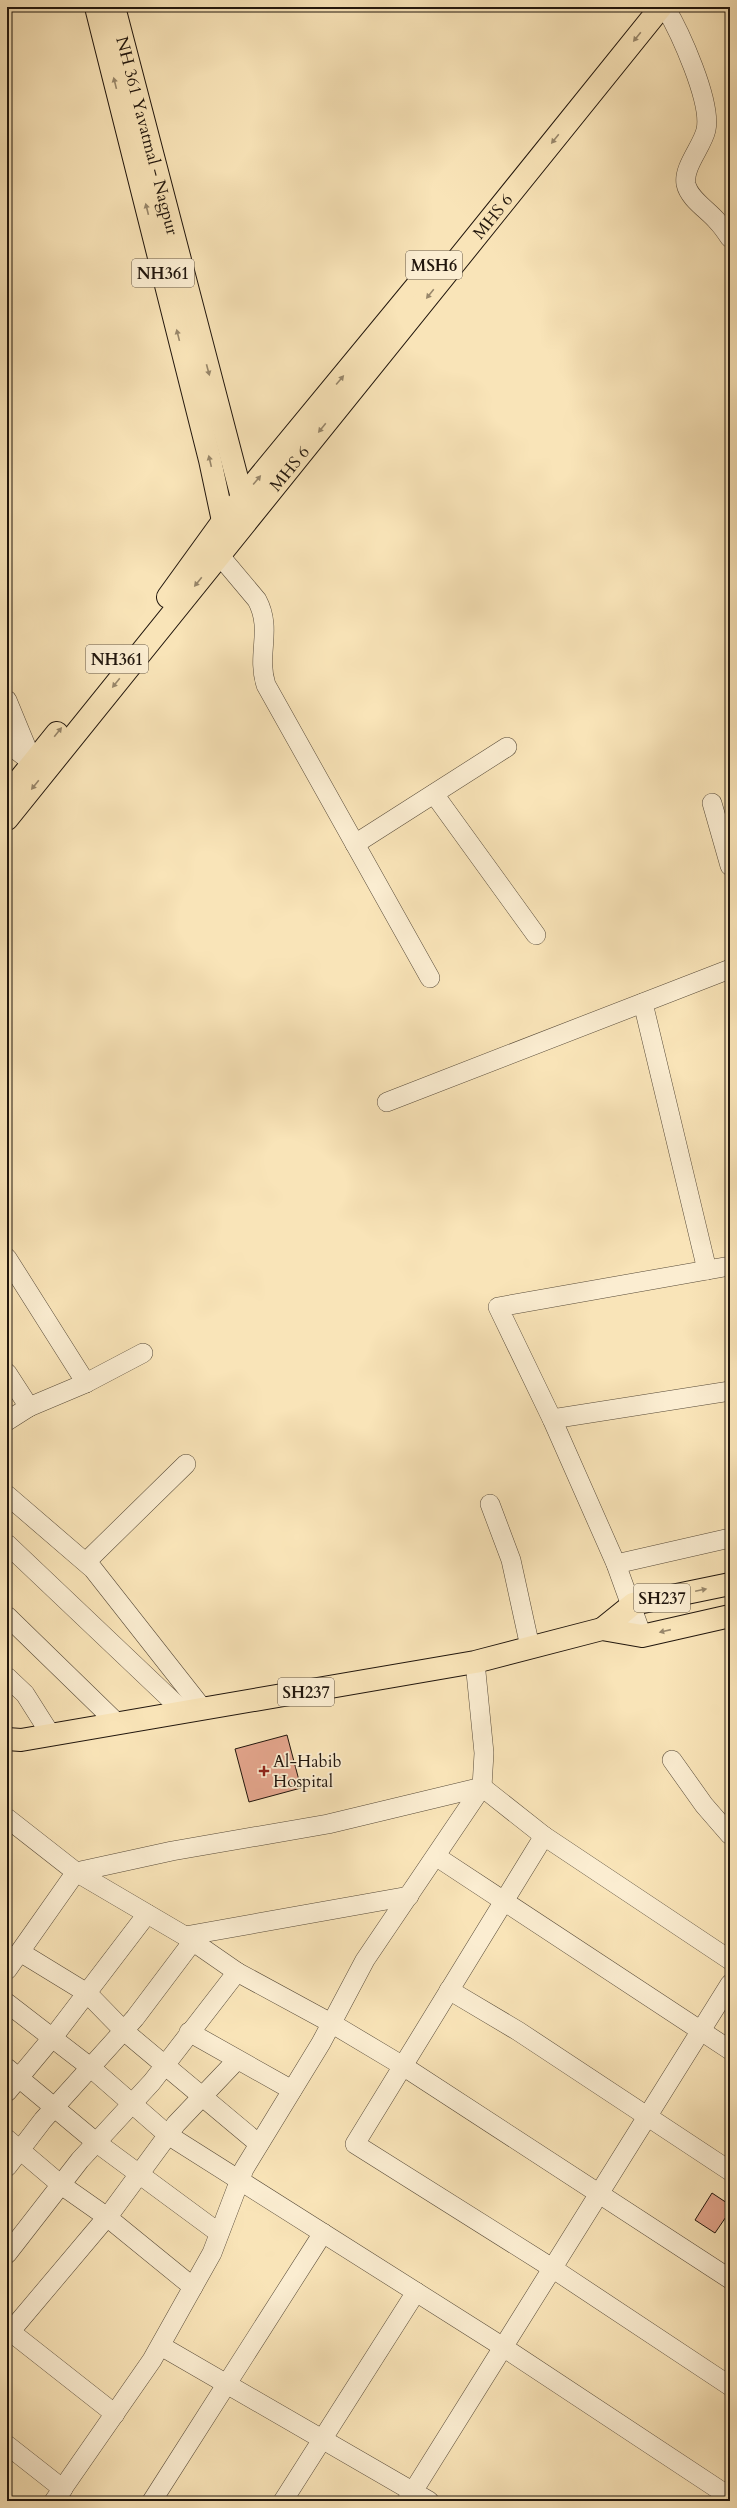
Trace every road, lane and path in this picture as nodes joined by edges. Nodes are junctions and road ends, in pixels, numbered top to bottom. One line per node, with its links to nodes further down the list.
1 (96, 7): 8 (main road, NH361, one-way to 1)
2 (114, 7): 7 (main road, NH 361 Yavatmal - Nagpur, one-way to 7)
3 (642, 7): 7 (main road, MSH6, one-way to 3)
4 (662, 7): 7 (main road, MHS 6, one-way to 7)
5 (665, 7): 6 (street)
6 (730, 238)
7 (245, 510): 8 (main road, MSH6)
8 (229, 529): 9 (main road, NH361)
9 (213, 548): 13 (main road, NH361, one-way to 9); 17 (main road, one-way to 17); 18 (street)
10 (7, 700): 13 (street)
11 (7, 743): 13 (street)
12 (507, 748): 14 (street)
13 (33, 762): 15 (main road, NH361)
14 (434, 794): 18 (street); 20 (street)
15 (7, 795)
16 (712, 804): 19 (street)
17 (7, 819)
18 (355, 844): 22 (street)
19 (730, 866)
20 (536, 935)
21 (730, 969): 23 (street)
22 (430, 978)
23 (642, 1003): 24 (street); 27 (street)
24 (387, 1102)
25 (7, 1258): 30 (street)
26 (730, 1266): 27 (street)
27 (706, 1270): 33 (street)
28 (143, 1353): 30 (street)
29 (7, 1373): 32 (street)
30 (86, 1383): 32 (street)
31 (730, 1391): 33 (street)
32 (29, 1407): 34 (street)
33 (552, 1419): 41 (street)
34 (7, 1421)
35 (186, 1464): 40 (street)
36 (7, 1495): 40 (street)
37 (490, 1504): 48 (street)
38 (730, 1538): 41 (street)
39 (7, 1544): 51 (street)
40 (86, 1562): 51 (street)
41 (616, 1564): 43 (street)
42 (730, 1584): 43 (main road, SH237, one-way to 42)
43 (633, 1604): 46 (main road, SH237); 47 (street)
44 (7, 1616): 52 (street)
45 (730, 1616): 47 (main road, SH237, one-way to 47)
46 (602, 1629): 47 (main road, SH237); 48 (main road, SH237)
47 (642, 1636)
48 (530, 1647): 49 (main road, SH237)
49 (475, 1662): 51 (main road, SH237); 56 (street)
50 (7, 1677): 53 (street)
51 (193, 1711): 52 (main road, SH237)
52 (118, 1724): 53 (main road, SH237)
53 (51, 1735): 54 (main road, SH237)
54 (7, 1739)
55 (672, 1760): 58 (street)
56 (482, 1787): 59 (street); 60 (street); 61 (street)
57 (7, 1818): 61 (street)
58 (730, 1835)
59 (544, 1836): 63 (street); 67 (street)
60 (437, 1857): 62 (street); 63 (street)
61 (76, 1872): 64 (street); 66 (street)
62 (409, 1896): 65 (street); 74 (street)
63 (504, 1900): 71 (street); 75 (street)
64 (147, 1914): 65 (street); 72 (street)
65 (189, 1938): 69 (street); 76 (street)
66 (20, 1952): 68 (street); 72 (street)
67 (730, 1960)
68 (7, 1970)
69 (237, 1972): 74 (street); 77 (street)
70 (730, 1984): 75 (street)
71 (449, 1990): 82 (street); 90 (street)
72 (87, 1993): 76 (street); 78 (street)
73 (7, 2003): 78 (street)
74 (331, 2023): 82 (street); 85 (street)
75 (701, 2029): 79 (street); 90 (street)
76 (124, 2031): 81 (street); 83 (street)
77 (189, 2032): 80 (street); 81 (street)
78 (52, 2039): 83 (street); 84 (street)
79 (730, 2050)
80 (236, 2061): 85 (street); 87 (street)
81 (164, 2065): 87 (street); 88 (street)
82 (403, 2066): 100 (street); 105 (street)
83 (90, 2067): 88 (street); 89 (street)
84 (13, 2072): 86 (street); 89 (street)
85 (292, 2090): 94 (street)
86 (7, 2092)
87 (202, 2096): 91 (street); 94 (street)
88 (132, 2104): 91 (street); 92 (street)
89 (55, 2106): 92 (street); 93 (street)
90 (646, 2117): 96 (street); 100 (street)
91 (168, 2135): 97 (street); 98 (street)
92 (97, 2143): 97 (street); 99 (street)
93 (14, 2144): 95 (street); 99 (street)
94 (259, 2144): 98 (street)
95 (7, 2167)
96 (730, 2171)
97 (139, 2174): 101 (street); 102 (street)
98 (239, 2179): 102 (street); 103 (street)
99 (60, 2184): 101 (street); 104 (street)
100 (599, 2192): 105 (street); 106 (street)
101 (107, 2217): 107 (street); 109 (street)
102 (219, 2233): 107 (street)
103 (323, 2233): 108 (street); 112 (street)
104 (7, 2254)
105 (552, 2268): 111 (street); 113 (street)
106 (730, 2279)
107 (193, 2287): 110 (street)
108 (416, 2292): 111 (street); 115 (street)
109 (8, 2330): 114 (street)
110 (161, 2346): 112 (street); 114 (street)
111 (503, 2347): 118 (street); 119 (street)
112 (227, 2383): 115 (street); 120 (street)
113 (730, 2386)
114 (115, 2414): 117 (street)
115 (323, 2438): 118 (street); 121 (street)
116 (7, 2445): 117 (street)
117 (59, 2495)
118 (410, 2496): 122 (street)
119 (730, 2497)
120 (152, 2501)
121 (283, 2501)
122 (429, 2501)

